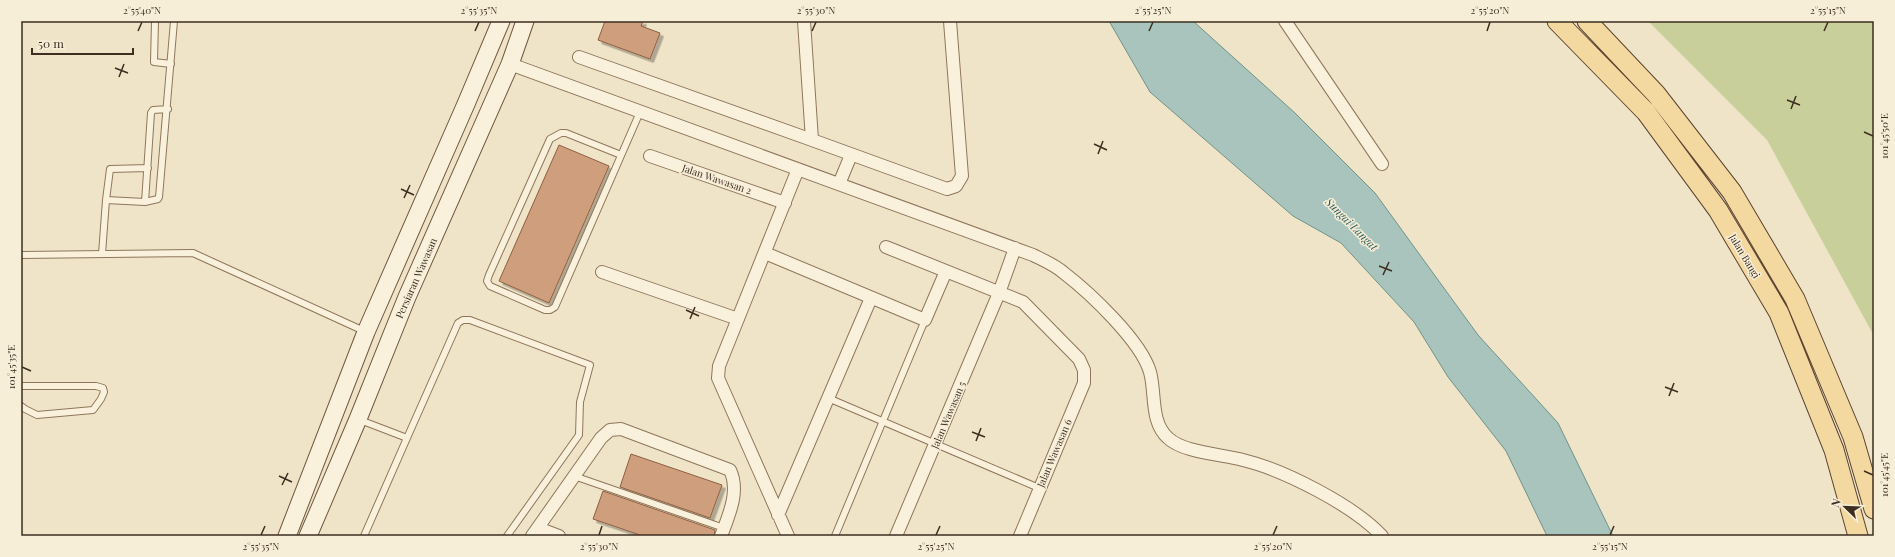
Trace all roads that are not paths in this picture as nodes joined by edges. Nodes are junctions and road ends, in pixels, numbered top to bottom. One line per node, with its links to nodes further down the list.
1 (155, 21): 11 (lane)
2 (174, 21): 11 (lane)
3 (525, 21): 12 (main road, Persiaran Wawasan)
4 (804, 21): 16 (street)
5 (950, 21): 18 (street)
6 (1285, 21): 20 (street)
7 (1557, 21): 64 (main road, Jalan Bangi)
8 (1587, 21): 50 (main road, Jalan Bangi)
9 (500, 22): 12 (main road); 13 (main road)
10 (579, 57): 16 (street)
11 (171, 64): 14 (lane)
12 (510, 64): 13 (main road); 15 (street); 35 (main road, Persiaran Wawasan)
13 (466, 104): 39 (main road)
14 (168, 109): 21 (lane); 25 (lane)
15 (640, 112): 17 (lane); 22 (street)
16 (812, 140): 18 (street)
17 (621, 155): 17 (lane)
18 (851, 155): 23 (street)
19 (650, 156): 26 (street, Jalan Wawasan 2)
20 (1382, 164)
21 (148, 168): 24 (lane); 25 (lane)
22 (798, 169): 23 (street); 26 (street)
23 (839, 184): 28 (street)
24 (106, 200): 25 (lane); 30 (lane)
25 (146, 202)
26 (784, 203): 29 (street)
27 (886, 247): 33 (street)
28 (1015, 248): 34 (street, Jalan Wawasan 5); 63 (street)
29 (764, 253): 36 (street); 37 (street)
30 (102, 254): 31 (lane); 39 (lane)
31 (21, 255)
32 (602, 272): 37 (street)
33 (946, 272): 34 (street); 38 (street)
34 (1000, 293): 47 (street, Jalan Wawasan 5); 49 (street, Jalan Wawasan 6)
35 (407, 297): 39 (main road); 40 (main road, Persiaran Wawasan)
36 (871, 298): 38 (street); 42 (street)
37 (738, 320): 51 (street)
38 (925, 320): 45 (lane)
39 (366, 332): 40 (main road); 54 (main road)
40 (372, 383): 44 (main road, Persiaran Wawasan)
41 (21, 386): 43 (lane)
42 (828, 398): 45 (lane); 51 (street)
43 (21, 406)
44 (358, 419): 46 (lane); 55 (main road, Persiaran Wawasan)
45 (883, 421): 47 (lane); 60 (lane)
46 (407, 438): 56 (lane); 57 (lane)
47 (935, 444): 49 (lane); 61 (street, Jalan Wawasan 5)
48 (574, 476): 52 (street); 53 (lane); 53 (street)
49 (1040, 488): 62 (street, Jalan Wawasan 6)
50 (1874, 508)
51 (778, 515): 59 (street)
52 (535, 532): 58 (street)
53 (722, 532)
54 (287, 536)
55 (308, 536)
56 (364, 536)
57 (507, 536)
58 (559, 536)
59 (788, 536)
60 (835, 536)
61 (896, 536)
62 (1020, 536)
63 (1382, 536)
64 (1858, 536)

